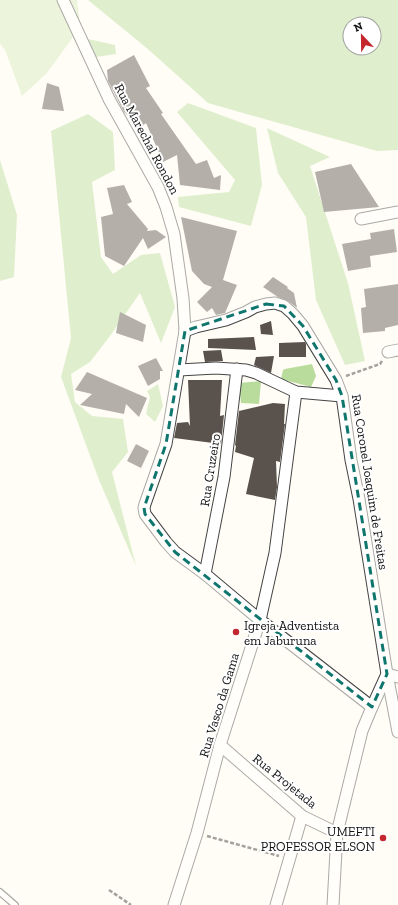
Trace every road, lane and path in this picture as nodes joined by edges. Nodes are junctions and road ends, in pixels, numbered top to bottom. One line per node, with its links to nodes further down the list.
1 (63, 0): 4 (street, Rua Marechal Rondon)
2 (398, 212): 3 (street)
3 (361, 219)
4 (185, 331): 7 (street, Rua Marechal Rondon); 8 (street, Rua Coronel Joaquim de Freitas)
5 (393, 351): 8 (path)
6 (237, 369): 7 (street); 9 (street); 11 (street, Rua Cruzeiro)
7 (178, 370): 11 (street, Rua Marechal Rondon)
8 (336, 380): 10 (street, Rua Coronel Joaquim de Freitas)
9 (296, 392): 10 (street); 12 (street, Rua Vasco da Gama)
10 (342, 396): 13 (street, Rua Coronel Joaquim de Freitas)
11 (205, 574): 12 (street)
12 (260, 620): 15 (street); 17 (street, Rua Vasco da Gama)
13 (387, 674): 14 (street); 15 (street); 16 (street, Rua Coronel Joaquim de Freitas)
14 (398, 676)
15 (372, 707): 20 (street)
16 (398, 732)
17 (220, 745): 18 (street, Rua Projetada); 19 (street, Rua Vasco da Gama)
18 (302, 816): 20 (street, Rua Projetada); 21 (street)
19 (197, 833): 21 (path); 26 (street, Rua Vasco da Gama)
20 (336, 833): 28 (street)
21 (289, 859): 27 (street)
22 (109, 890): 25 (path)
23 (0, 892): 24 (lane)
24 (15, 905)
25 (131, 905)
26 (174, 905)
27 (276, 905)
28 (333, 905)

